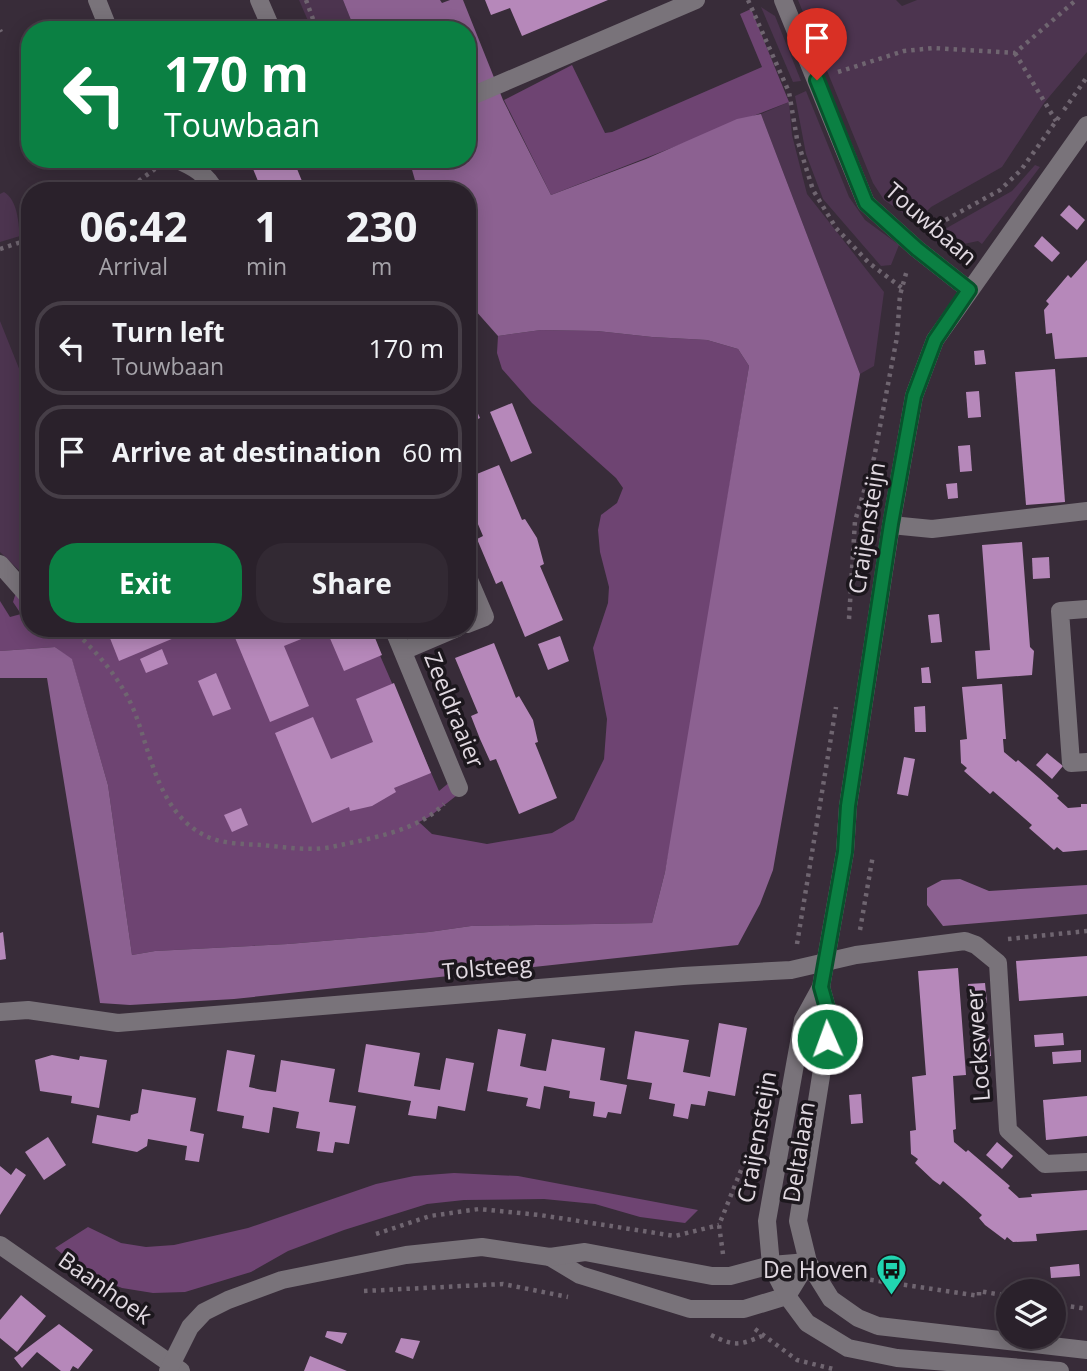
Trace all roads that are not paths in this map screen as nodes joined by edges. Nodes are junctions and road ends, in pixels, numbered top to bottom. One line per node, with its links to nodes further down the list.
1 (97, 0): 5 (street)
2 (259, 0): 6 (street)
3 (696, 0): 7 (street)
4 (783, 0): 11 (street, Touwbaan)
5 (105, 21)
6 (268, 21)
7 (476, 94)
8 (1083, 131): 11 (street, Craijensteijn)
9 (192, 168): 10 (street)
10 (211, 182)
11 (969, 290): 13 (street, Craijensteijn)
12 (1087, 511): 13 (street)
13 (891, 524): 25 (street, Craijensteijn)
14 (0, 564): 15 (street)
15 (21, 588)
16 (476, 596): 18 (street, Zeeldraaier)
17 (1087, 609): 22 (street)
18 (476, 620)
19 (397, 637): 21 (street, Zeeldraaier)
20 (436, 637): 21 (street, Zeeldraaier)
21 (403, 651): 23 (street, Zeeldraaier)
22 (1087, 762)
23 (458, 788)
24 (976, 945): 25 (street, Tolsteeg); 28 (street, Locksweer)
25 (826, 961): 26 (street, Craijensteijn); 27 (street, Tolsteeg)
26 (821, 987): 31 (street, Craijensteijn); 32 (street, Craijensteijn)
27 (0, 1012)
28 (1087, 1162)
29 (0, 1245): 35 (street, Baanhoek)
30 (550, 1256): 32 (street); 33 (street); 35 (street)
31 (808, 1262): 32 (street); 33 (street); 34 (street)
32 (771, 1265): 33 (street, Craijensteijn)
33 (787, 1296): 36 (street)
34 (1087, 1350)
35 (174, 1369)
36 (1060, 1371)

